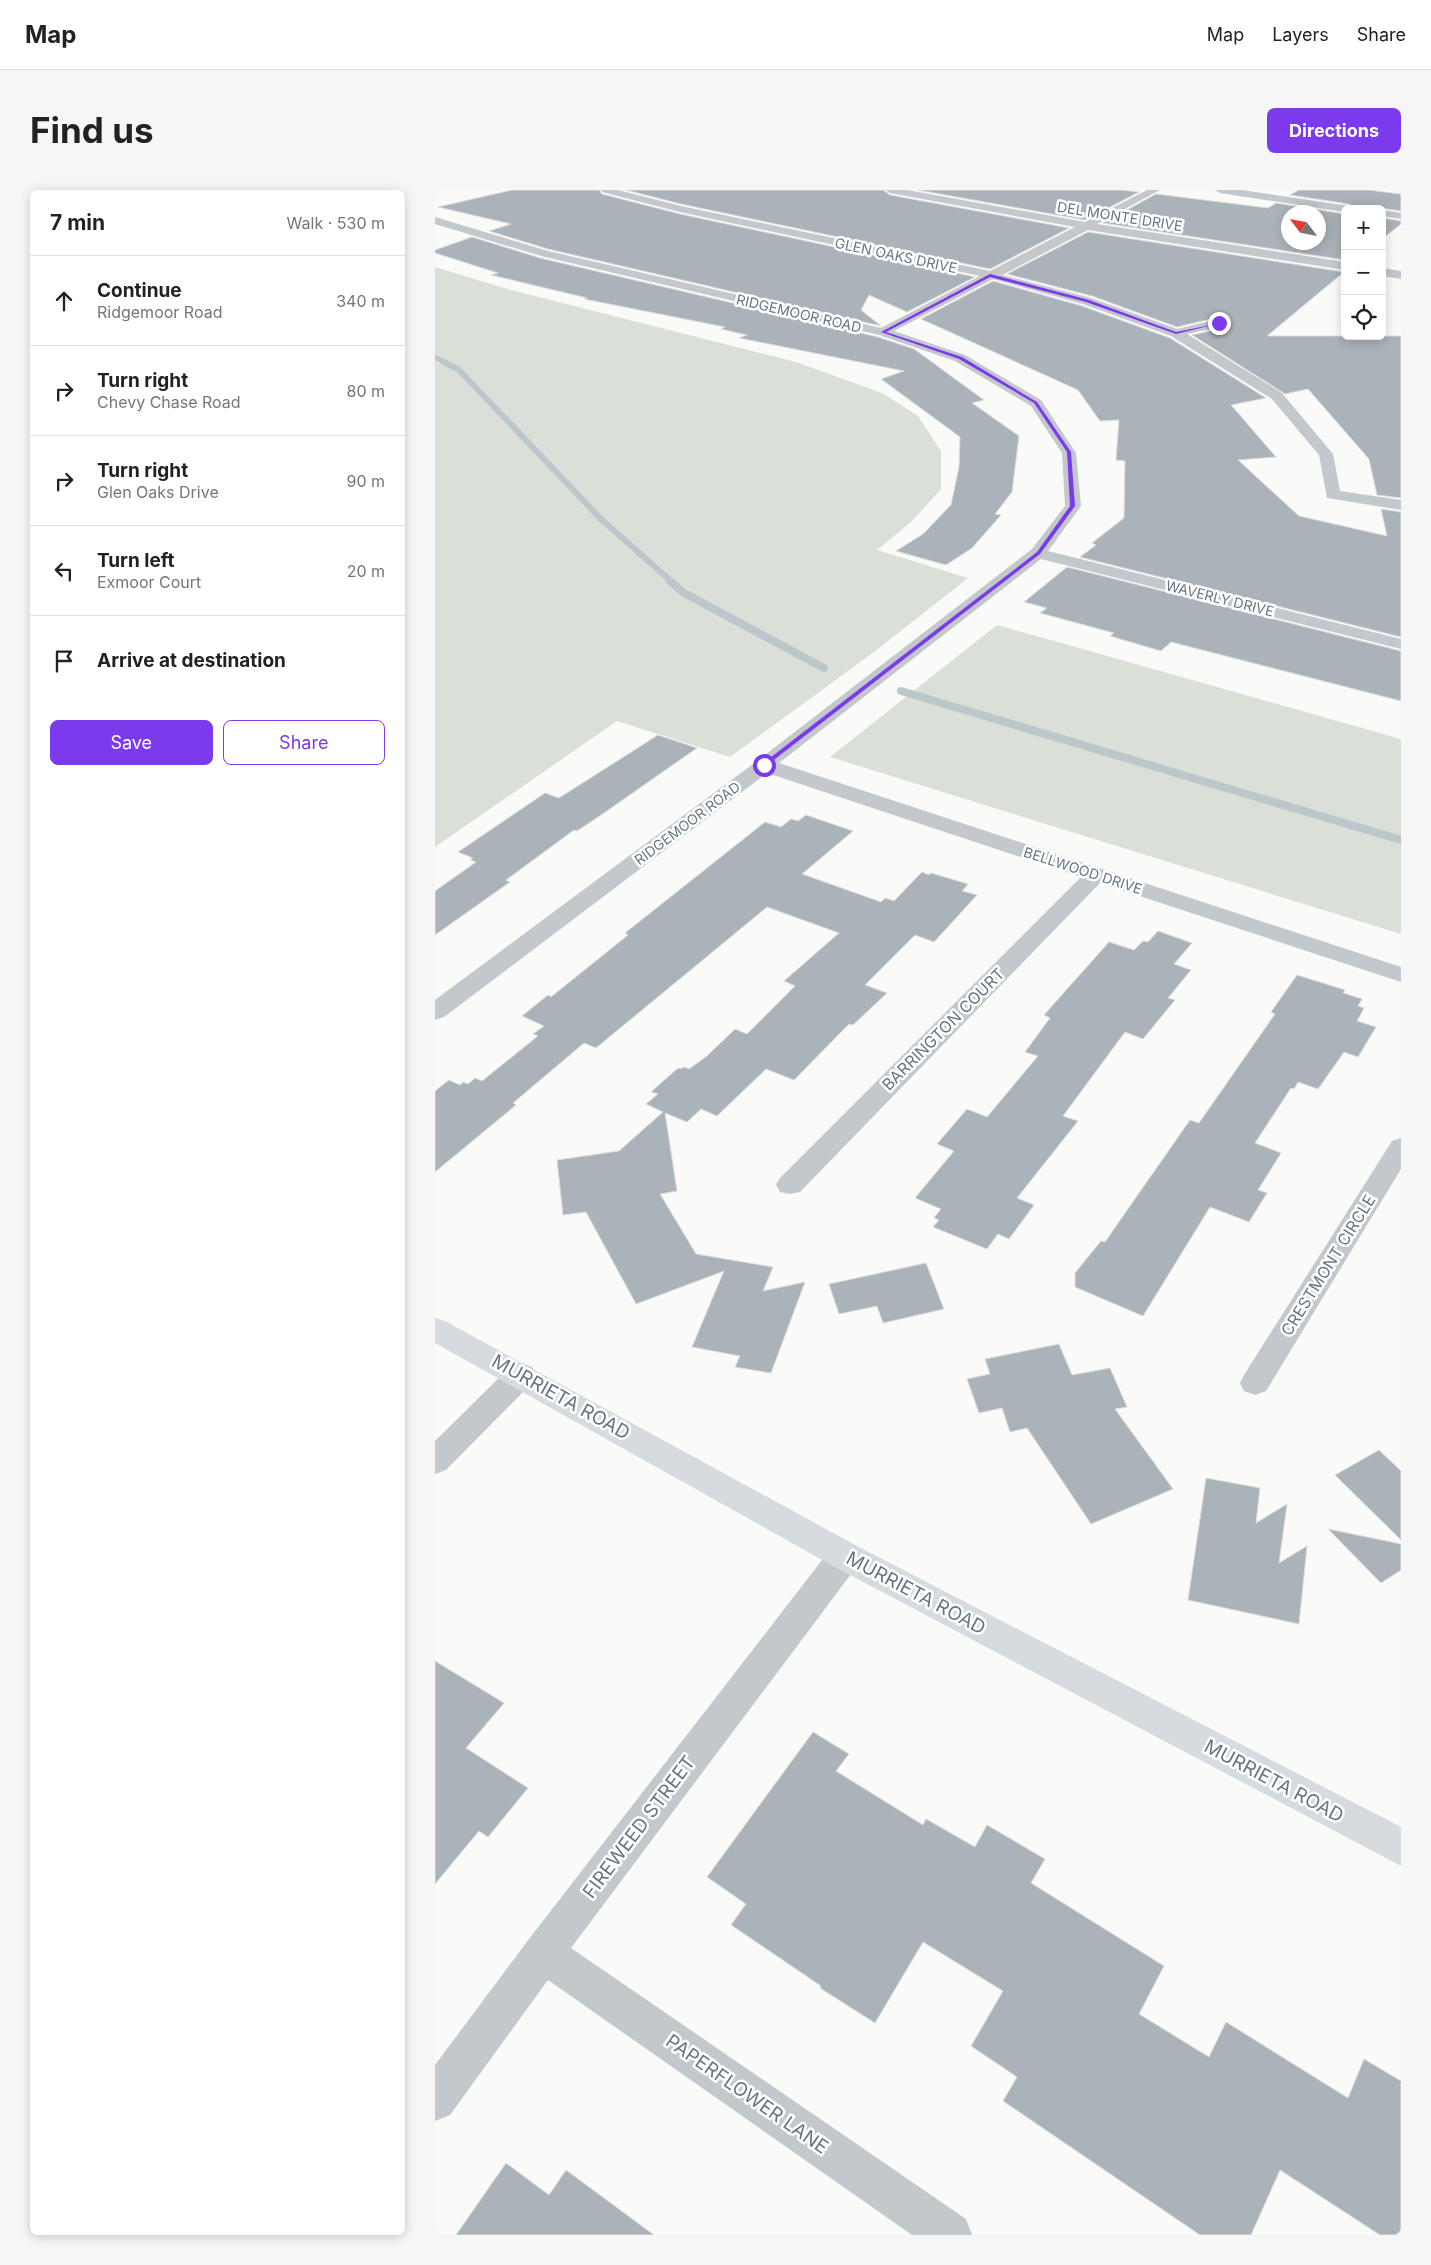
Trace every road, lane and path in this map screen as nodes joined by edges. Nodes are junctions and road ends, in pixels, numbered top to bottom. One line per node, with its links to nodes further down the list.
1 (606, 190): 12 (street, GLEN OAKS DRIVE)
2 (890, 190): 9 (street, DEL MONTE DRIVE)
3 (1155, 190): 9 (street)
4 (1220, 190): 5 (street)
5 (1341, 208)
6 (1386, 214): 7 (street)
7 (1401, 216)
8 (435, 220): 15 (street, RIDGEMOOR ROAD)
9 (1086, 226): 10 (street, DEL MONTE DRIVE); 12 (street)
10 (1341, 265)
11 (1386, 273): 13 (street)
12 (990, 275): 15 (street); 16 (street, GLEN OAKS DRIVE)
13 (1401, 275)
14 (1219, 323): 16 (street)
15 (883, 332): 18 (street, RIDGEMOOR ROAD)
16 (1176, 333): 17 (street, GLEN OAKS DRIVE)
17 (1401, 505)
18 (1038, 553): 19 (street, WAVERLY DRIVE); 20 (street, RIDGEMOOR ROAD)
19 (1401, 644)
20 (764, 765): 21 (street, BELLWOOD DRIVE); 23 (street, RIDGEMOOR ROAD)
21 (1096, 874): 22 (street, BELLWOOD DRIVE); 25 (street, BARRINGTON COURT)
22 (1401, 975)
23 (435, 1012)
24 (1401, 1147): 28 (street, CRESTMONT CIRCLE)
25 (790, 1185)
26 (435, 1329): 27 (main road, MURRIETA ROAD)
27 (521, 1375): 29 (street); 30 (main road, MURRIETA ROAD)
28 (1255, 1383)
29 (435, 1461)
30 (845, 1556): 31 (main road, MURRIETA ROAD); 32 (street, FIREWEED STREET)
31 (1401, 1847)
32 (543, 1953): 33 (street, FIREWEED STREET); 34 (street, PAPERFLOWER LANE)
33 (435, 2100)
34 (950, 2235)

